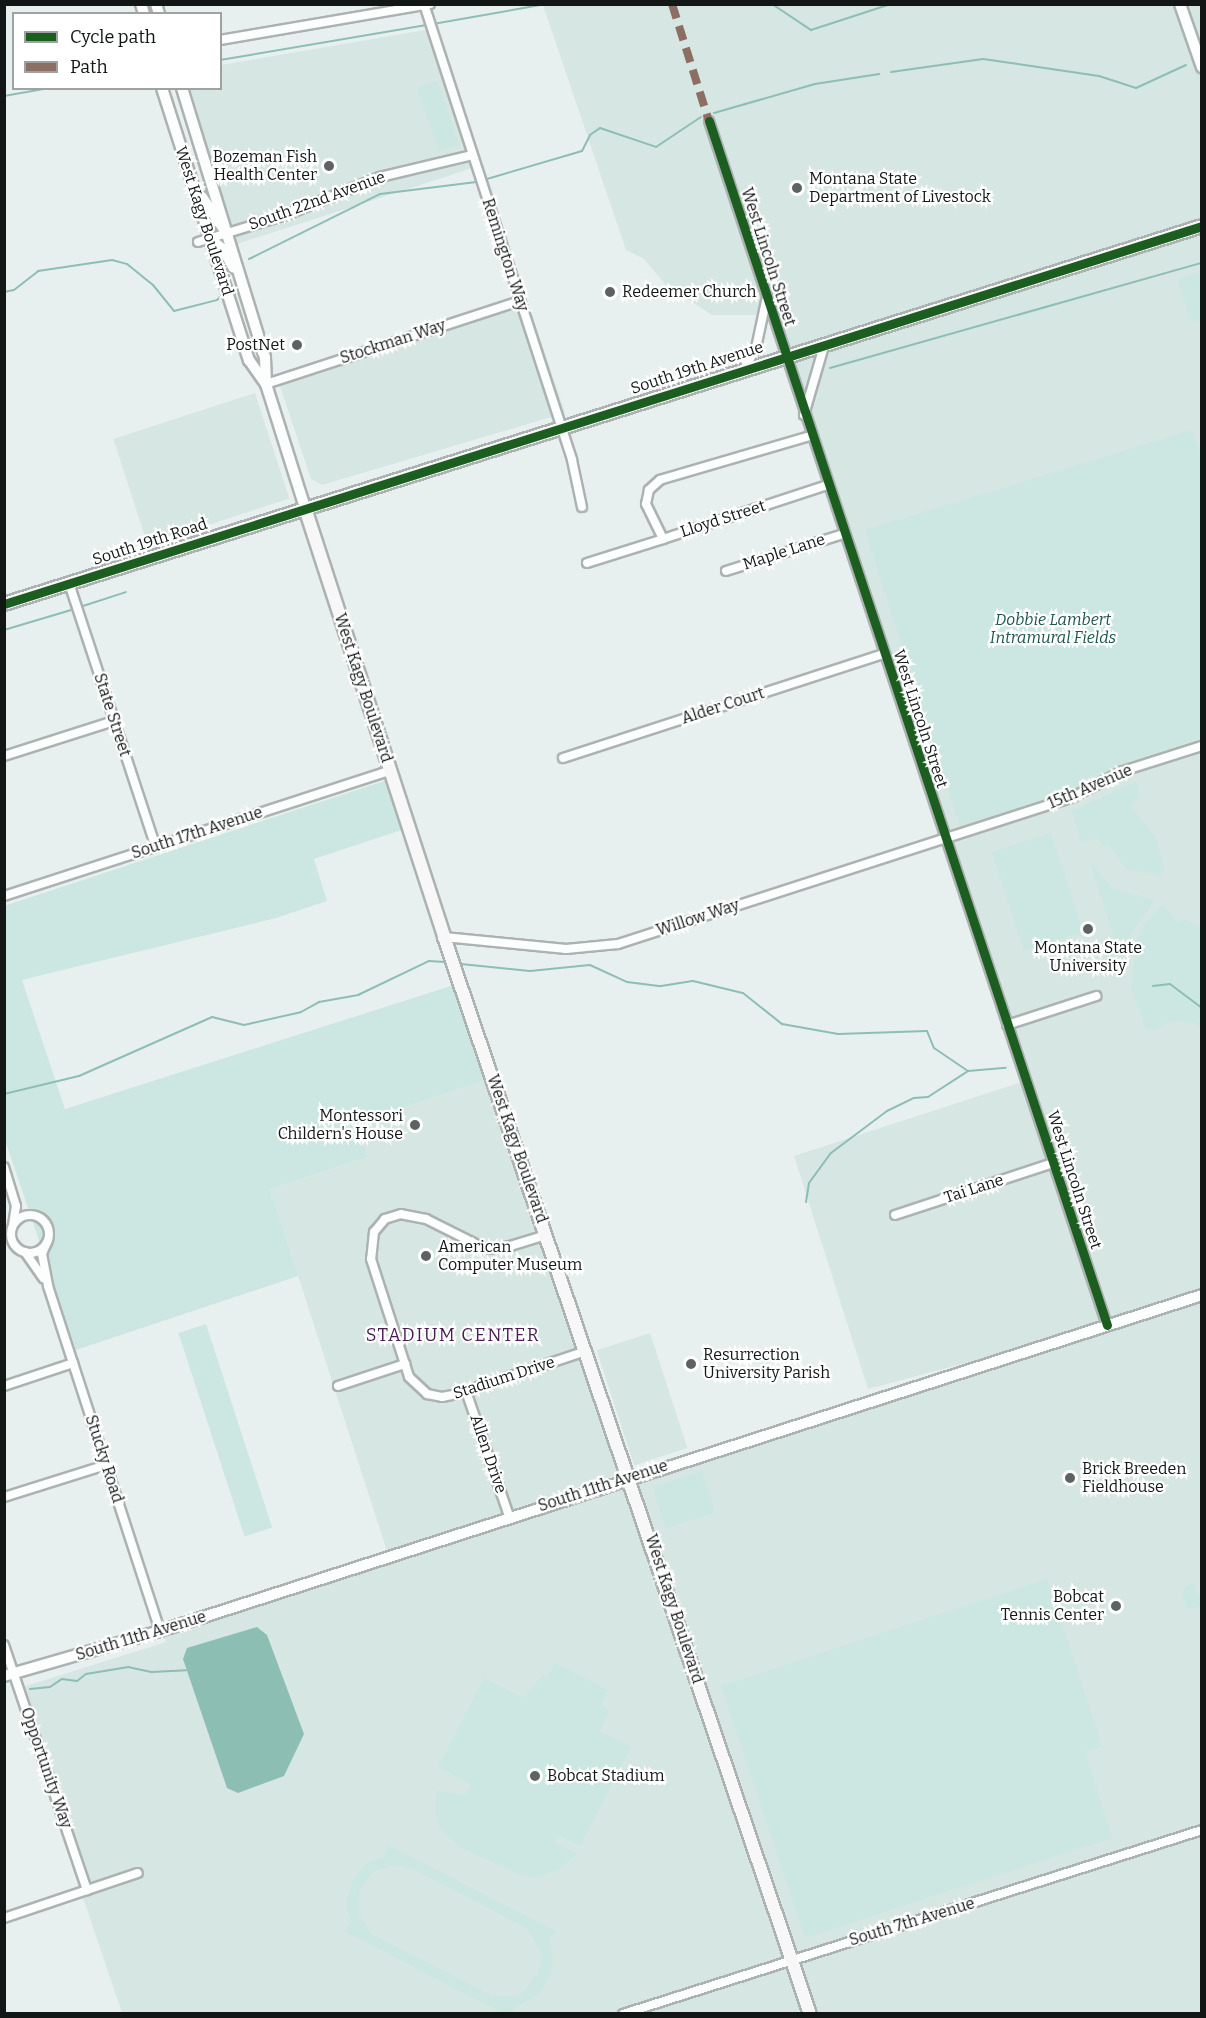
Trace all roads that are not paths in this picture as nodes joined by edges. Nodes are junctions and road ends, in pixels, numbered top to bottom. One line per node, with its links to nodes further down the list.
1 (1180, 4): 4 (street)
2 (426, 5): 3 (street); 11 (street, Remington Way)
3 (222, 40)
4 (1202, 67)
5 (163, 90): 9 (street, West Kagy Boulevard)
6 (178, 90): 10 (street)
7 (183, 90): 10 (street, West Kagy Boulevard)
8 (709, 121): 17 (street, West Lincoln Street)
9 (178, 139): 13 (street); 14 (street, West Kagy Boulevard)
10 (203, 155): 13 (street, West Kagy Boulevard)
11 (472, 155): 13 (street, South 22nd Avenue); 16 (street, Remington Way)
12 (1202, 226): 19 (main road, South 19th Avenue)
13 (227, 233): 14 (street, South 22nd Avenue); 18 (street, West Kagy Boulevard)
14 (210, 238): 15 (street, South 22nd Avenue); 18 (street); 22 (street, West Kagy Boulevard)
15 (198, 242)
16 (520, 301): 22 (street, Stockman Way); 24 (street, Remington Way)
17 (766, 301): 20 (street, West Lincoln Street); 21 (street, West Lincoln Street)
18 (255, 326): 22 (street, West Kagy Boulevard)
19 (824, 346): 20 (main road, South 19th Avenue); 23 (street)
20 (784, 356): 21 (main road, South 19th Avenue); 23 (street, West Lincoln Street)
21 (744, 369): 24 (main road, South 19th Avenue)
22 (266, 384): 28 (street, West Kagy Boulevard)
23 (803, 416): 25 (street, West Lincoln Street)
24 (561, 427): 27 (street, Remington Way); 28 (main road, South 19th Avenue)
25 (810, 436): 26 (street, West Lincoln Street); 30 (street, Lloyd Street)
26 (827, 485): 29 (street, West Lincoln Street); 30 (street, Lloyd Street)
27 (582, 507)
28 (305, 508): 33 (main road, South 19th Road); 40 (main road, West Kagy Boulevard)
29 (843, 534): 32 (street, Maple Lane); 35 (street, West Lincoln Street)
30 (663, 539): 31 (street)
31 (587, 563)
32 (726, 571)
33 (69, 584): 34 (main road, South 19th Road); 36 (street, State Street)
34 (4, 604)
35 (883, 654): 39 (street, Alder Court); 41 (street, West Lincoln Street)
36 (114, 721): 38 (street); 42 (street, State Street)
37 (1202, 746): 41 (street, 15th Avenue)
38 (4, 756)
39 (563, 758)
40 (389, 771): 42 (street, South 17th Avenue); 44 (main road, West Kagy Boulevard)
41 (945, 839): 44 (street, Willow Way); 46 (street, West Lincoln Street)
42 (156, 847): 43 (street, South 17th Avenue)
43 (4, 896)
44 (444, 937): 53 (main road, West Kagy Boulevard)
45 (1096, 996): 46 (street)
46 (1007, 1025): 47 (street, West Lincoln Street)
47 (1053, 1163): 51 (street, Tai Lane); 59 (street, West Lincoln Street)
48 (4, 1167): 49 (street)
49 (9, 1179): 50 (street); 52 (street)
50 (34, 1215): 52 (street); 54 (street)
51 (895, 1215)
52 (10, 1230): 56 (street)
53 (546, 1235): 60 (main road, West Kagy Boulevard); 62 (street, Stadium Drive)
54 (47, 1242): 56 (street); 57 (street, Stucky Road)
55 (4, 1248): 56 (street)
56 (21, 1250): 57 (street, Stucky Road)
57 (48, 1286): 61 (street, Stucky Road)
58 (1202, 1295): 59 (street, South 11th Avenue)
59 (1107, 1325): 67 (street, South 11th Avenue)
60 (586, 1352): 65 (street, Stadium Drive); 67 (main road, West Kagy Boulevard)
61 (73, 1363): 63 (street); 66 (street, Stucky Road)
62 (405, 1364): 64 (street); 65 (street, Stadium Drive)
63 (4, 1386)
64 (338, 1386)
65 (466, 1391): 69 (street, Allen Drive)
66 (106, 1465): 68 (street); 70 (street, Stucky Road)
67 (631, 1478): 69 (street, South 11th Avenue); 77 (main road, West Kagy Boulevard)
68 (4, 1497)
69 (509, 1516): 70 (street, South 11th Avenue)
70 (160, 1631): 72 (street, South 11th Avenue)
71 (4, 1645): 72 (street, Opportunity Way)
72 (9, 1675): 75 (street, Opportunity Way)
73 (1202, 1830): 77 (street, South 7th Avenue)
74 (138, 1873): 75 (street)
75 (87, 1890): 76 (street)
76 (4, 1918)
77 (793, 1957): 78 (street, South 7th Avenue); 79 (main road, West Kagy Boulevard)
78 (623, 2013)
79 (810, 2013)

